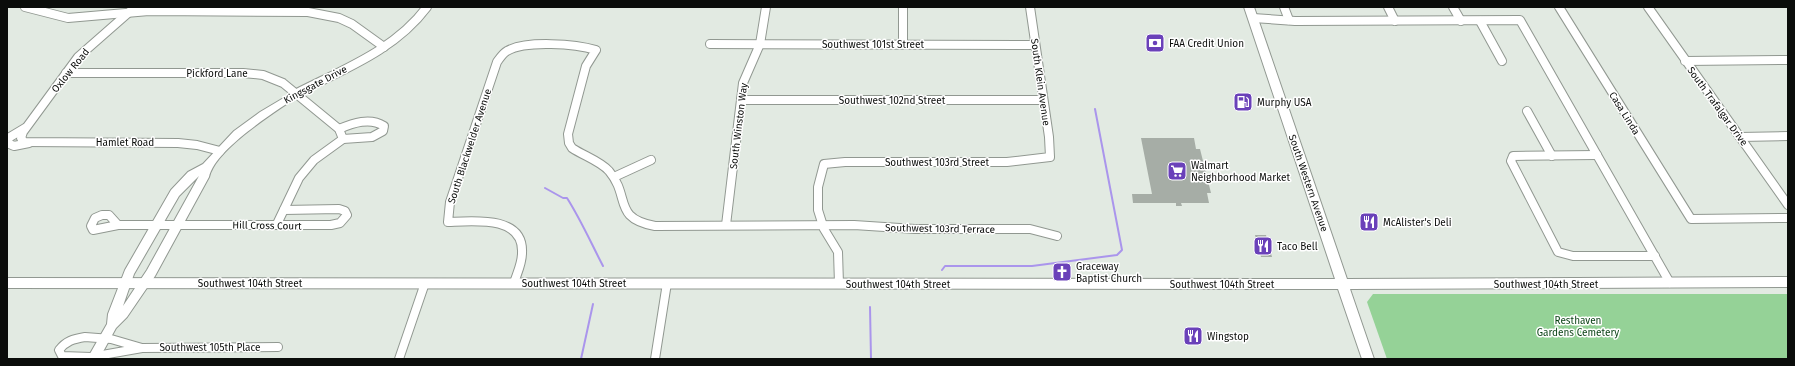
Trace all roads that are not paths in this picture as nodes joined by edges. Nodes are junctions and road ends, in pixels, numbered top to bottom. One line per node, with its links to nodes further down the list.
1 (25, 7): 12 (street)
2 (427, 7): 24 (street, Kingsgate Drive)
3 (766, 7): 21 (street, South Winston Way)
4 (903, 7): 22 (street)
5 (1030, 7): 23 (street, South Klein Avenue)
6 (1250, 7): 15 (main road, South Western Avenue)
7 (1284, 7): 16 (street)
8 (1388, 7): 17 (street)
9 (1453, 7): 18 (street)
10 (1559, 7): 49 (street, Casa Linda)
11 (1648, 7): 27 (street, South Trafalgar Drive)
12 (132, 9): 13 (street); 28 (street, Oxlow Road)
13 (241, 9): 14 (street)
14 (260, 9): 24 (street)
15 (1253, 18): 16 (street); 67 (main road, South Western Avenue)
16 (1289, 20): 17 (street)
17 (1395, 21): 18 (street)
18 (1461, 21): 19 (street)
19 (1480, 21): 26 (street); 41 (street)
20 (710, 44): 21 (street, Southwest 101st Street)
21 (760, 44): 22 (street, Southwest 101st Street); 30 (street, South Winston Way)
22 (903, 44): 23 (street, Southwest 101st Street)
23 (1035, 44): 31 (street, South Klein Avenue)
24 (384, 47): 29 (street, Kingsgate Drive)
25 (1788, 60): 27 (street)
26 (1502, 61)
27 (1685, 61): 36 (street, South Trafalgar Drive)
28 (66, 73): 29 (street, Pickford Lane); 33 (street, Oxlow Road)
29 (297, 93): 34 (street, Pickford Lane); 40 (street, Kingsgate Drive)
30 (742, 100): 31 (street, Southwest 102nd Street); 54 (street, South Winston Way)
31 (1043, 100): 43 (street, South Klein Avenue)
32 (1527, 111): 42 (street)
33 (26, 127): 38 (street, Hamlet Road); 39 (street, Oxlow Road)
34 (339, 129): 37 (street, Pickford Lane); 37 (street)
35 (1788, 136): 36 (street)
36 (1740, 137): 47 (street, South Trafalgar Drive)
37 (343, 139): 48 (street)
38 (7, 142): 39 (street, Hamlet Road)
39 (29, 142): 40 (street, Hamlet Road)
40 (220, 151): 45 (street, Kingsgate Drive)
41 (1597, 155): 42 (street); 57 (street)
42 (1552, 156): 57 (street)
43 (1050, 157): 55 (street, Southwest 103rd Street)
44 (651, 160): 46 (street)
45 (206, 167): 51 (street, Kingsgate Drive); 52 (street, Kingsgate Drive)
46 (614, 177): 54 (street); 63 (street, South Blackwelder Avenue)
47 (1788, 205)
48 (284, 210): 53 (street); 53 (street, Hill Cross Court)
49 (1788, 218)
50 (118, 224): 51 (street, Hill Cross Court)
51 (157, 224): 52 (street, Hill Cross Court); 61 (street, Kingsgate Drive)
52 (178, 224): 53 (street, Hill Cross Court); 59 (street, Kingsgate Drive)
53 (277, 224)
54 (726, 225): 55 (street)
55 (822, 226): 56 (street, Southwest 103rd Terrace); 66 (street)
56 (1057, 236)
57 (1655, 256): 65 (street)
58 (7, 282): 61 (main road, Southwest 104th Street)
59 (144, 282): 61 (main road, Southwest 104th Street); 62 (main road, Southwest 104th Street); 68 (street, Kingsgate Drive)
60 (1788, 282): 65 (main road, Southwest 104th Street)
61 (125, 283): 68 (street, Kingsgate Drive)
62 (425, 283): 63 (main road, Southwest 104th Street); 73 (street)
63 (514, 283): 64 (main road, Southwest 104th Street)
64 (667, 283): 66 (main road, Southwest 104th Street); 74 (street)
65 (1670, 283): 67 (main road, Southwest 104th Street)
66 (838, 284): 67 (main road, Southwest 104th Street)
67 (1343, 284): 75 (main road, South Western Avenue)
68 (112, 325): 69 (street, Kingsgate Drive)
69 (104, 339): 71 (street, Southwest 105th Place); 72 (street, Kingsgate Drive); 72 (street, Southwest 105th Place)
70 (278, 347): 71 (street, Southwest 105th Place)
71 (142, 348): 72 (street, Southwest 105th Place)
72 (94, 357)
73 (399, 359)
74 (654, 359)
75 (1368, 359)

